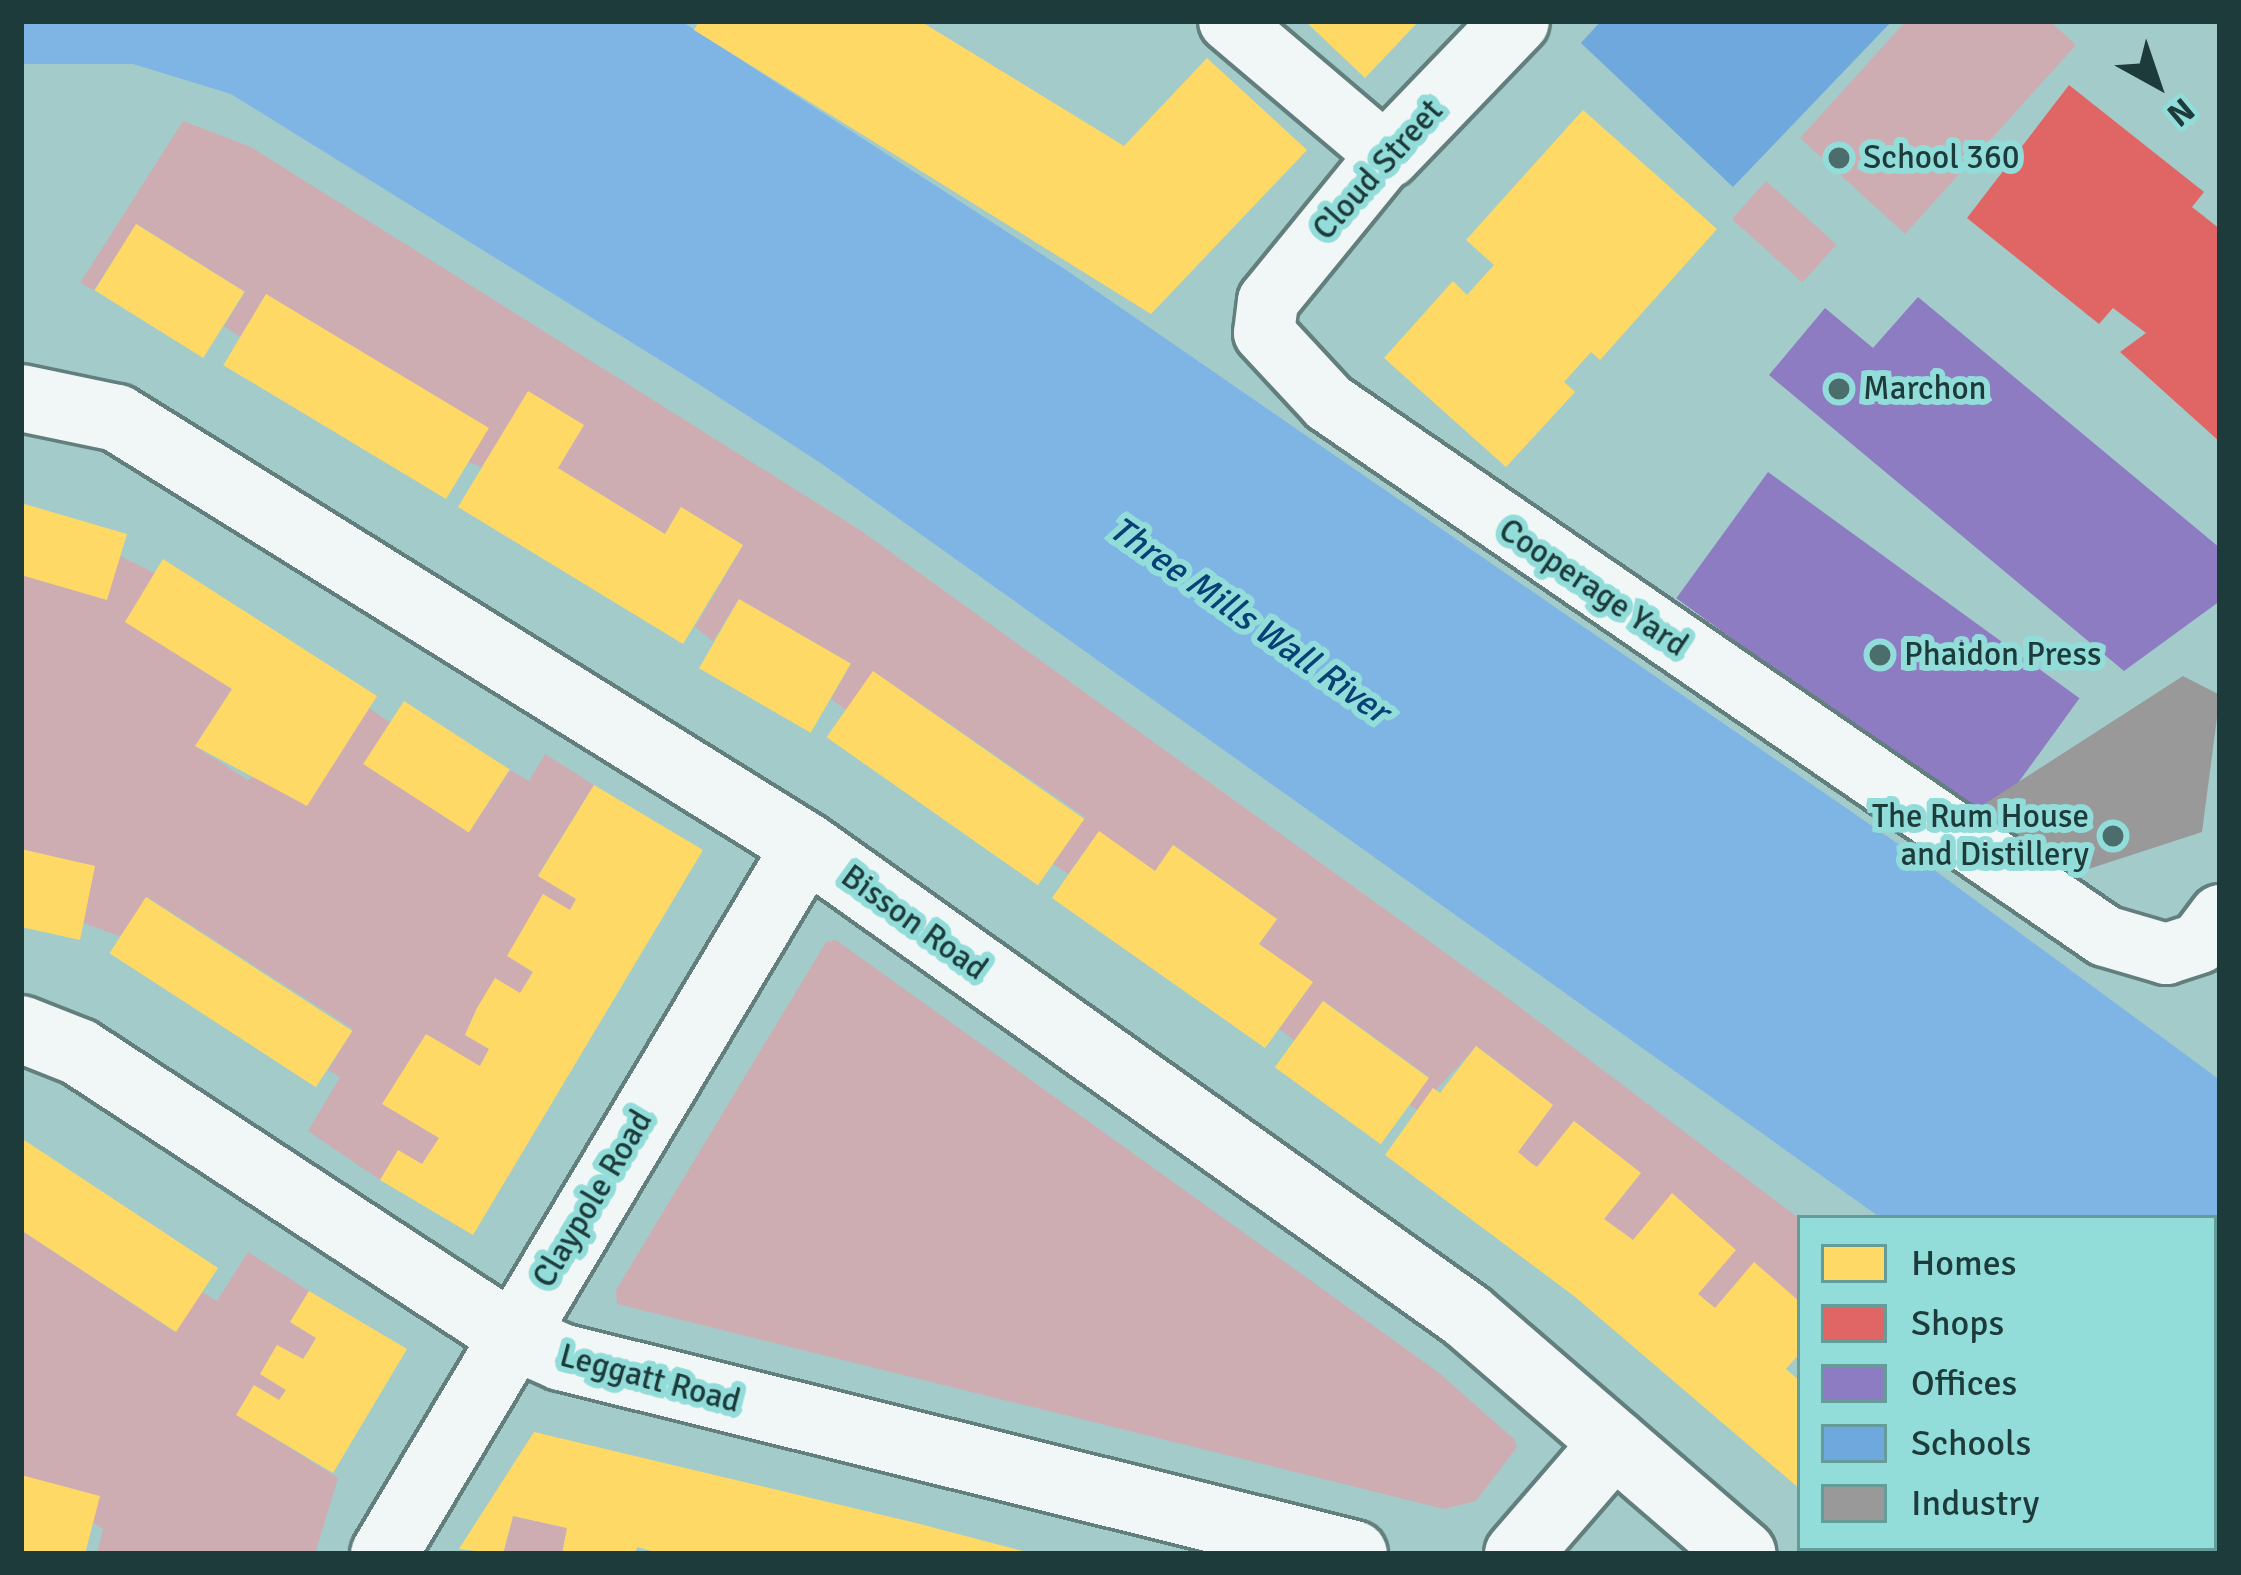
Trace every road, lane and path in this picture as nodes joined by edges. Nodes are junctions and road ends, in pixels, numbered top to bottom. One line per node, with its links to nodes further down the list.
1 (1229, 21): 3 (street)
2 (1516, 21): 3 (street, Cloud Street)
3 (1387, 154): 4 (street, Cloud Street)
4 (1264, 333): 7 (street, Cooperage Yard)
5 (21, 398): 6 (street, Bisson Road)
6 (806, 846): 9 (street, Claypole Road); 10 (street, Bisson Road)
7 (2220, 915)
8 (21, 1029): 9 (street, Leggatt Road)
9 (511, 1335): 11 (street, Claypole Road); 12 (street, Leggatt Road)
10 (1614, 1443): 13 (street); 14 (street, Bisson Road)
11 (384, 1554)
12 (1354, 1554)
13 (1518, 1554)
14 (1743, 1554)

